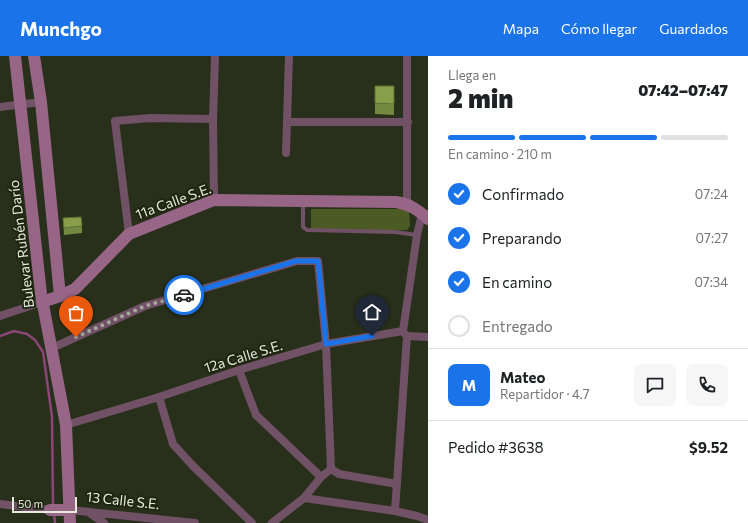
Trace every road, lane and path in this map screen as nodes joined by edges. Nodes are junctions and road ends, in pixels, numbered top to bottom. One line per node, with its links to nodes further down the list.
1 (15, 56): 7 (street, Bulevar Rubén Darío)
2 (35, 56): 6 (street)
3 (216, 56): 9 (street)
4 (289, 56): 10 (street)
5 (407, 56): 11 (street)
6 (41, 102): 7 (street); 19 (street)
7 (20, 104): 8 (street); 20 (street, Bulevar Rubén Darío)
8 (0, 107)
9 (213, 119): 13 (street); 17 (street)
10 (287, 122): 11 (street); 12 (street)
11 (408, 122): 15 (street)
12 (286, 153)
13 (214, 200): 14 (street, 11a Calle S.E.); 17 (street, 11a Calle S.E.)
14 (303, 201): 15 (street, 11a Calle S.E.); 18 (lane)
15 (407, 203): 16 (street)
16 (425, 217): 18 (street)
17 (129, 234): 19 (street, 11a Calle S.E.)
18 (416, 235): 22 (street)
19 (60, 296): 20 (street, 11a Calle S.E.)
20 (42, 302): 21 (street, 11a Calle S.E.); 25 (street, Bulevar Rubén Darío)
21 (0, 316)
22 (405, 333): 23 (street, 12a Calle S.E.); 24 (street, 12a Calle S.E.); 31 (street)
23 (428, 336)
24 (326, 344): 25 (street); 26 (street, 12a Calle S.E.); 29 (street)
25 (52, 348): 28 (street, Bulevar Rubén Darío)
26 (239, 370): 27 (street, 12a Calle S.E.); 30 (street)
27 (159, 397): 28 (street, 12a Calle S.E.); 43 (street)
28 (66, 425): 34 (street, Bulevar Rubén Darío)
29 (331, 469): 30 (street); 31 (street)
30 (321, 477): 32 (street)
31 (397, 484): 35 (street)
32 (304, 498): 35 (street); 44 (street)
33 (0, 504): 34 (street, 13 Calle S.E.)
34 (59, 510): 36 (street, 13 Calle S.E.); 40 (street, Bulevar Rubén Darío)
35 (395, 511): 38 (street)
36 (87, 512): 41 (street); 42 (street, 13 Calle S.E.)
37 (428, 515): 38 (street)
38 (417, 516): 39 (street)
39 (428, 520)
40 (70, 523)
41 (104, 523)
42 (195, 523)
43 (252, 523)
44 (272, 523)

